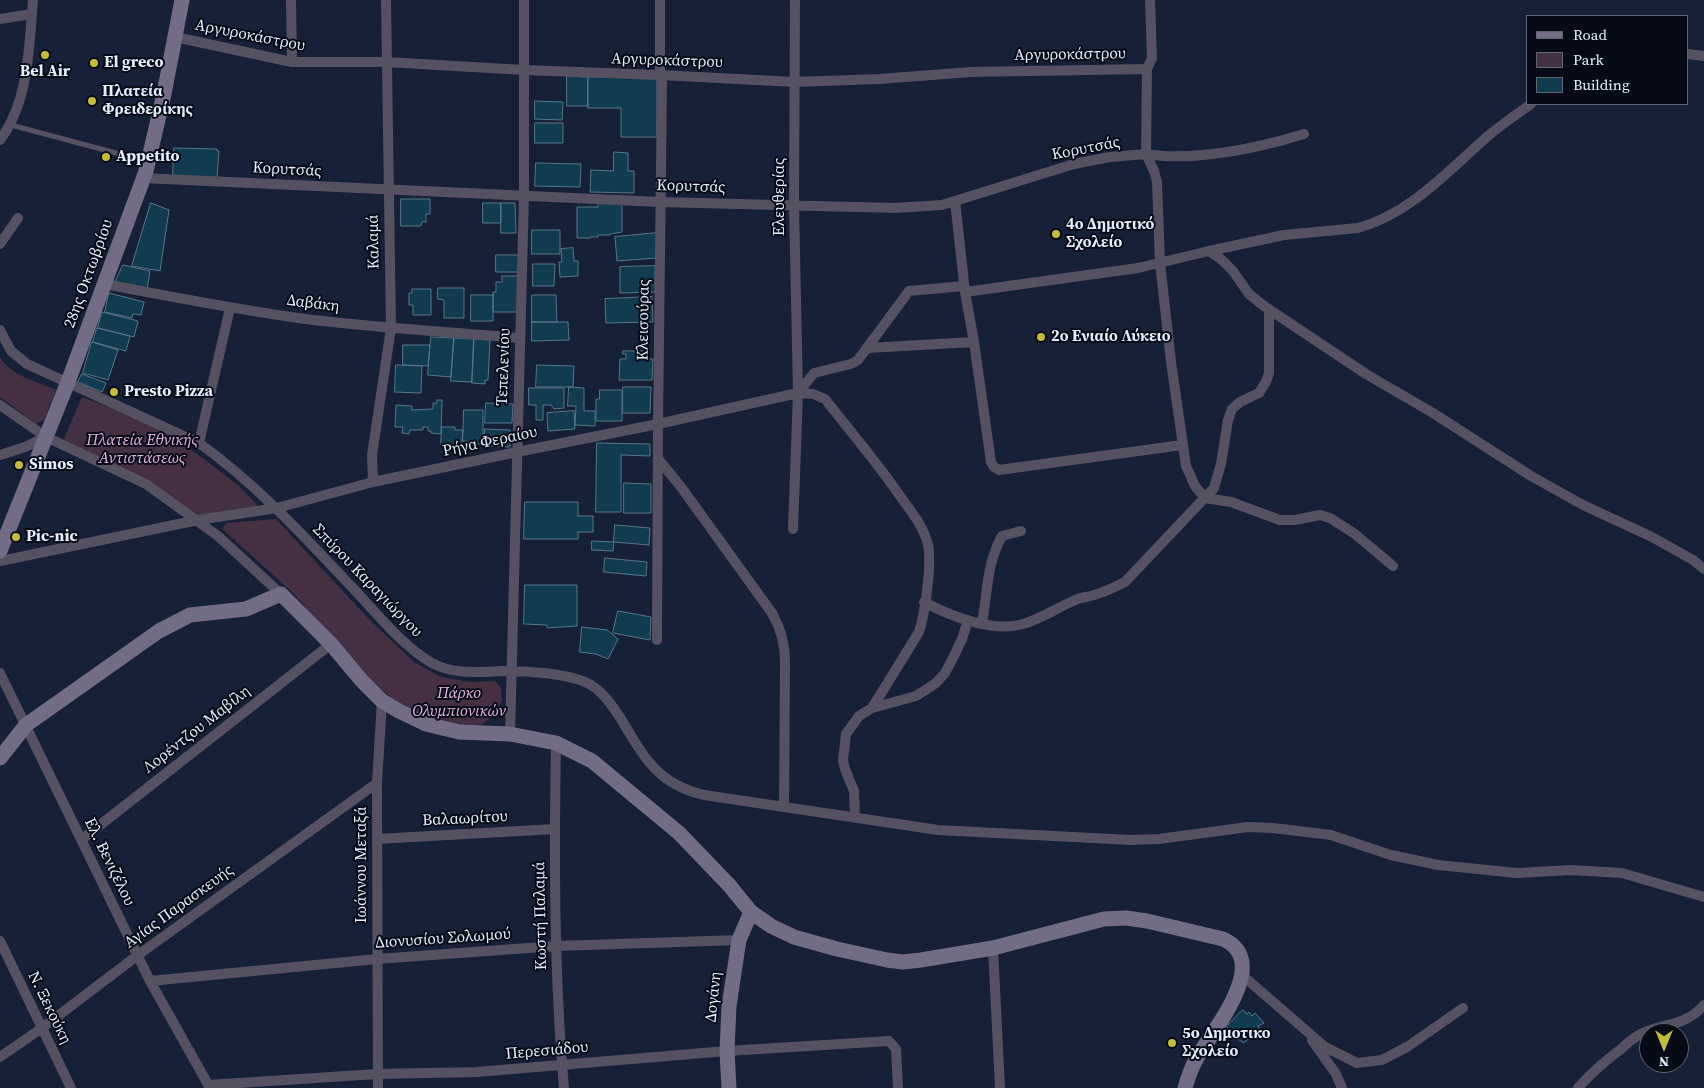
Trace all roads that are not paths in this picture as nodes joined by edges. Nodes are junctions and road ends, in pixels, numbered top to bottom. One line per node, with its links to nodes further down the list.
1 (33, 0): 9 (street)
2 (182, 0): 11 (street, 28ης Οκτωβρίου)
3 (291, 0): 14 (street)
4 (386, 0): 15 (street, Καλαμά)
5 (524, 0): 17 (street, Τεπελενίου)
6 (660, 0): 18 (street, Κλεισούρας)
7 (795, 0): 19 (street, Ελευθερίας)
8 (1150, 0): 16 (street, Αργυροκάστρου)
9 (32, 14): 10 (street); 21 (street)
10 (0, 19)
11 (176, 36): 14 (street, Αργυροκάστρου); 25 (street, 28ης Οκτωβρίου)
12 (1689, 54): 13 (street)
13 (1704, 56)
14 (292, 62): 15 (street, Αργυροκάστρου)
15 (386, 62): 17 (street, Αργυροκάστρου); 27 (street, Καλαμά)
16 (1147, 69): 19 (street, Αργυροκάστρου); 24 (street, Κορυτσάς)
17 (524, 70): 18 (street, Αργυροκάστρου); 28 (street, Τεπελενίου)
18 (660, 75): 19 (street, Αργυροκάστρου); 30 (street, Κλεισούρας)
19 (795, 82): 31 (street, Ελευθερίας)
20 (1530, 105): 34 (street)
21 (11, 124): 23 (street); 25 (lane)
22 (1304, 134): 24 (street)
23 (0, 140)
24 (1146, 154): 29 (street, Κορυτσάς); 35 (street)
25 (149, 162): 26 (street, 28ης Οκτωβρίου)
26 (143, 178): 27 (street, Κορυτσάς); 36 (street, 28ης Οκτωβρίου)
27 (388, 189): 28 (street, Κορυτσάς); 40 (street, Καλαμά)
28 (524, 195): 30 (street, Κορυτσάς); 42 (street, Τεπελενίου)
29 (955, 200): 31 (street, Κορυτσάς); 37 (street)
30 (660, 202): 31 (street, Κορυτσάς); 48 (street, Κλεισούρας)
31 (794, 205): 46 (street, Ελευθερίας)
32 (18, 218): 33 (street)
33 (0, 244)
34 (1209, 251): 35 (street); 39 (street)
35 (1160, 263): 37 (street); 51 (street)
36 (104, 284): 38 (street, Δαβάκη); 45 (street, 28ης Οκτωβρίου)
37 (964, 289): 43 (street); 44 (street)
38 (230, 308): 40 (street, Δαβάκη); 50 (street)
39 (1269, 309): 56 (street); 64 (street)
40 (391, 328): 42 (street, Δαβάκη); 55 (street, Καλαμά)
41 (0, 330): 45 (street, Σπύρου Καραγιώργου)
42 (520, 338): 52 (street, Τεπελενίου)
43 (974, 342): 44 (street); 51 (street)
44 (867, 348): 46 (street)
45 (68, 382): 49 (street, 28ης Οκτωβρίου); 50 (street, Σπύρου Καραγιώργου)
46 (798, 393): 48 (street, Ρήγα Φεραίου); 59 (street, Ελευθερίας); 66 (street)
47 (0, 405): 49 (street)
48 (658, 424): 52 (street, Ρήγα Φεραίου); 54 (street, Κλεισούρας)
49 (46, 437): 53 (street); 58 (street); 61 (street, 28ης Οκτωβρίου)
50 (199, 443): 57 (street, Σπύρου Καραγιώργου)
51 (1182, 445): 56 (street)
52 (517, 452): 55 (street, Ρήγα Φεραίου); 71 (street, Τεπελενίου)
53 (0, 455)
54 (659, 460): 69 (street, Κλεισούρας); 80 (street)
55 (373, 482): 57 (street, Ρήγα Φεραίου)
56 (1205, 498): 63 (street); 68 (street)
57 (277, 508): 58 (street, Ρήγα Φεραίου); 71 (street, Σπύρου Καραγιώργου)
58 (198, 520): 62 (street, Ρήγα Φεραίου); 65 (street)
59 (793, 529)
60 (1021, 531): 68 (street)
61 (0, 551)
62 (0, 562)
63 (1393, 566)
64 (1704, 569)
65 (281, 594): 70 (street); 75 (street)
66 (924, 602): 67 (street); 74 (street)
67 (968, 620): 68 (street); 74 (street)
68 (982, 623)
69 (657, 640)
70 (331, 644): 73 (street); 84 (street, Λορέντζου Μαβίλη)
71 (512, 671): 76 (street, Τεπελενίου); 80 (street, Σπύρου Καραγιώργου)
72 (0, 673): 75 (street, Ελ. Βενιζέλου)
73 (382, 702): 76 (street); 79 (street, Ιωάννου Μεταξά)
74 (872, 708): 81 (street)
75 (26, 725): 78 (street); 84 (street, Ελ. Βενιζέλου)
76 (510, 734): 77 (street)
77 (556, 743): 82 (street, Κωστή Παλαμά); 86 (street)
78 (0, 758)
79 (377, 783): 83 (street, Ιωάννου Μεταξά); 91 (street, Αγίας Παρασκευής)
80 (784, 806): 81 (street, Σπύρου Καραγιώργου)
81 (855, 817): 85 (street, Σπύρου Καραγιώργου)
82 (555, 828): 83 (street, Βαλαωρίτου); 89 (street, Κωστή Παλαμά)
83 (377, 839): 92 (street, Ιωάννου Μεταξά)
84 (81, 840): 91 (street, Ελ. Βενιζέλου)
85 (1704, 897)
86 (751, 912): 87 (street, Δογάνη); 90 (street)
87 (739, 940): 89 (street, Διονυσίου Σολωμού); 99 (street, Δογάνη)
88 (0, 941): 98 (street, Ν. Ξεκούκη)
89 (556, 946): 92 (street, Διονυσίου Σολωμού); 101 (street, Κωστή Παλαμά)
90 (993, 948): 93 (street); 109 (street)
91 (138, 955): 94 (street, Ελ. Βενιζέλου); 98 (street, Αγίας Παρασκευής)
92 (377, 958): 94 (street, Διονυσίου Σολωμού); 102 (street, Ιωάννου Μεταξά)
93 (1242, 975): 97 (street); 110 (street)
94 (150, 981): 103 (street, Ελ. Βενιζέλου)
95 (1704, 1005): 112 (street)
96 (1463, 1008): 97 (street)
97 (1300, 1024): 111 (street)
98 (42, 1028): 100 (street, Αγίας Παρασκευής); 104 (street, Ν. Ξεκούκη)
99 (727, 1051): 101 (street, Περεσιάδου); 107 (street, Δογάνη); 108 (street, Περεσιάδου)
100 (0, 1057)
101 (562, 1065): 102 (street, Περεσιάδου); 106 (street, Κωστή Παλαμά)
102 (378, 1074): 103 (street, Περεσιάδου); 105 (street, Ιωάννου Μεταξά)
103 (209, 1086)
104 (71, 1088)
105 (378, 1088)
106 (564, 1088)
107 (729, 1088)
108 (898, 1088)
109 (1000, 1088)
110 (1185, 1088)
111 (1342, 1088)
112 (1578, 1088)

